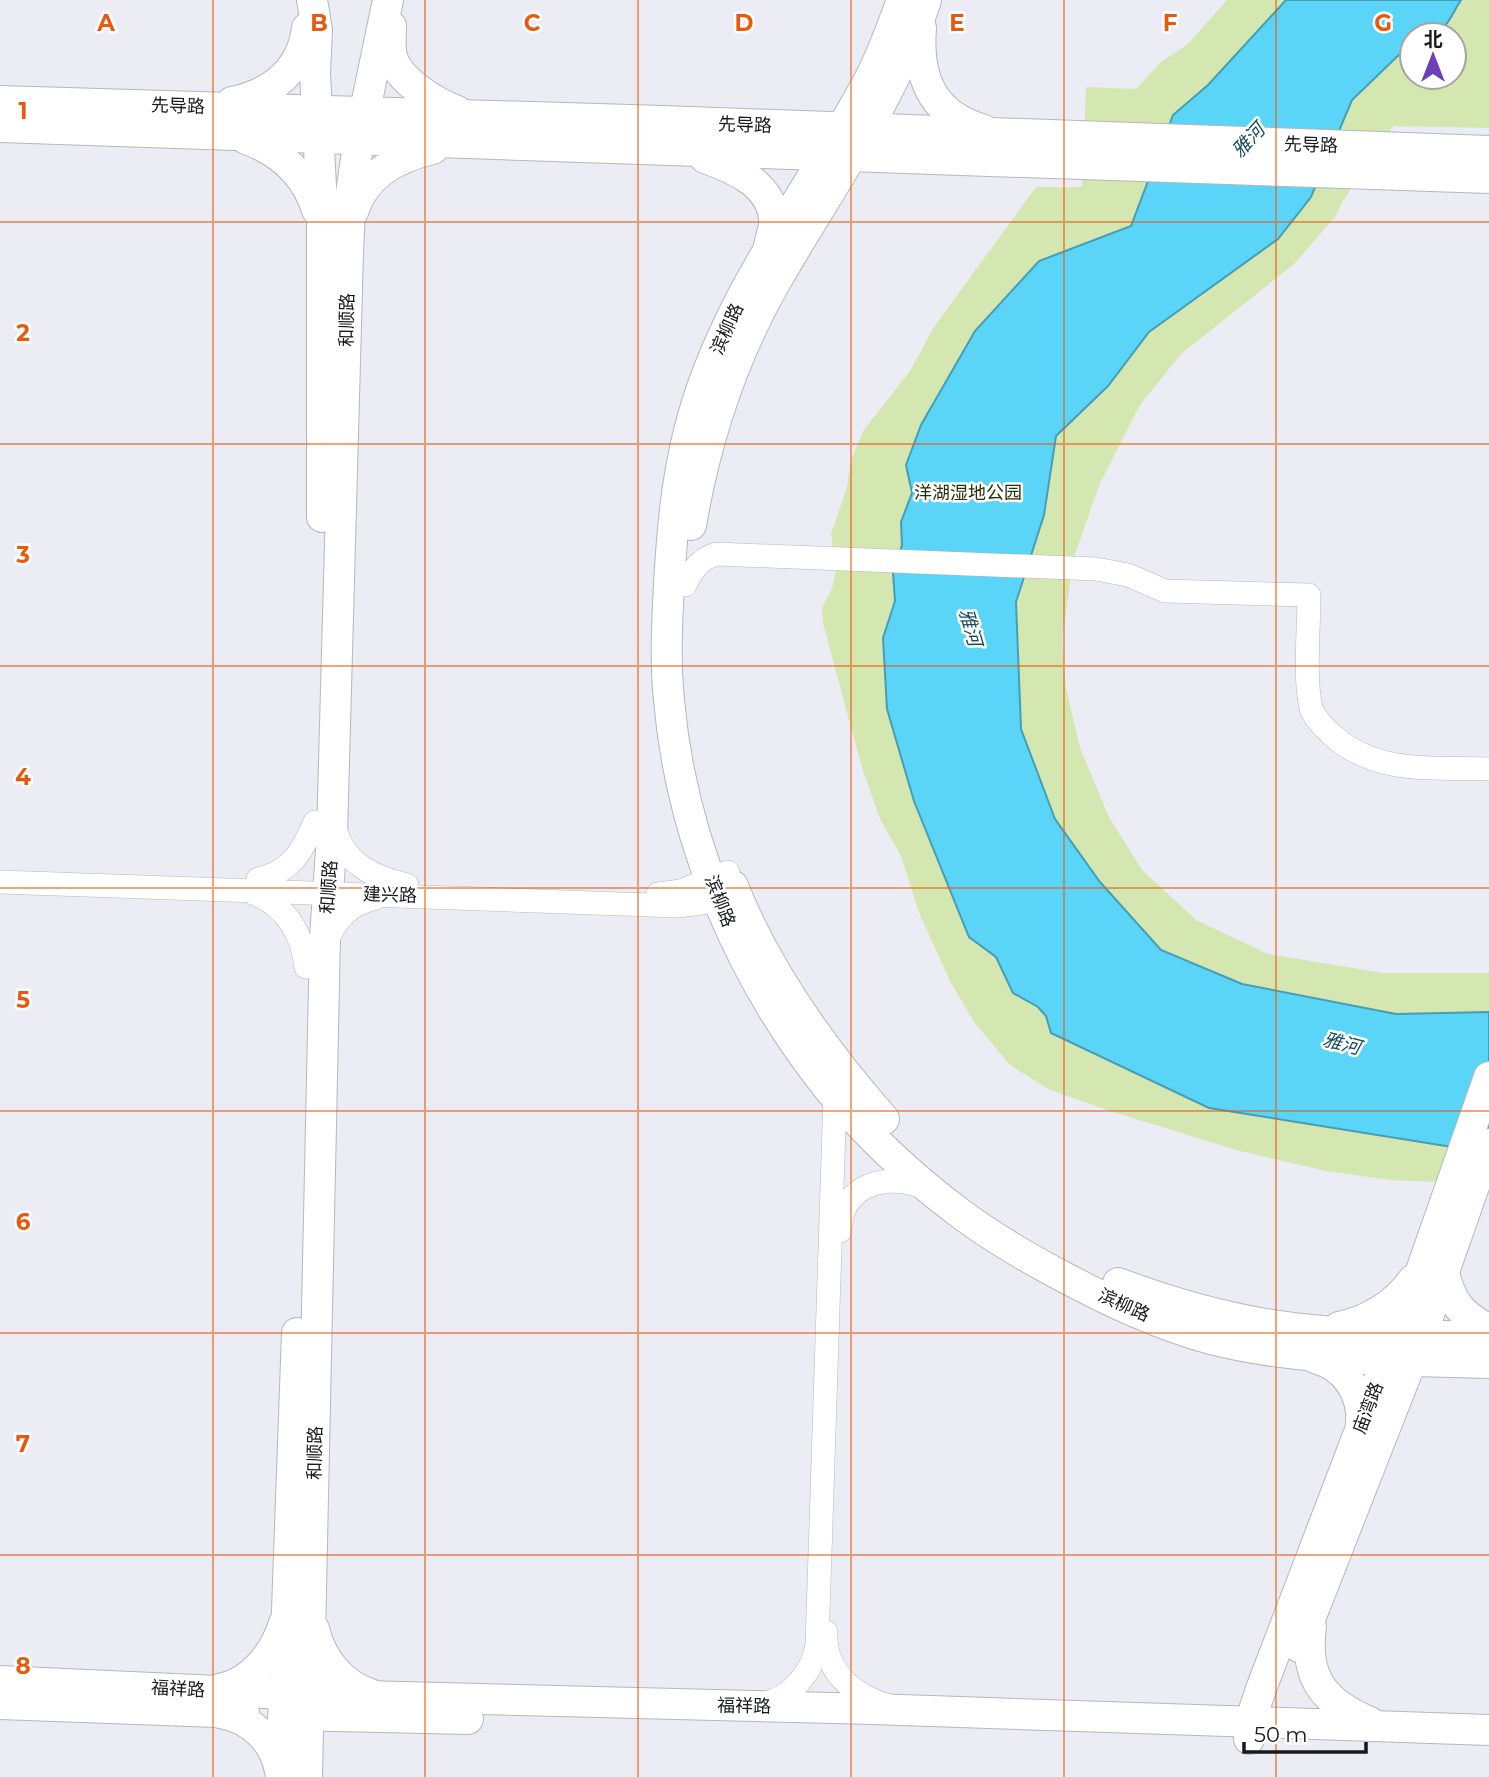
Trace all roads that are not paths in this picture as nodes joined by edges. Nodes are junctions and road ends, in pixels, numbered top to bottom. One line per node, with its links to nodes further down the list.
1 (310, 0): 6 (main road); 7 (main road, 和顺路)
2 (389, 0): 8 (main road, 和顺路); 11 (main road)
3 (917, 3): 4 (main road, 滨柳路); 12 (main road, 滨柳路); 13 (main road)
4 (870, 78): 9 (main road); 12 (main road, 滨柳路)
5 (0, 100): 6 (main road, 先导路)
6 (203, 107): 7 (main road, 先导路)
7 (318, 124): 8 (main road, 先导路); 14 (main road, 先导路); 23 (main road, 和顺路)
8 (362, 126): 11 (main road, 先导路); 23 (main road, 和顺路)
9 (776, 126): 11 (main road, 先导路); 12 (main road, 先导路)
10 (0, 127): 14 (main road, 先导路)
11 (474, 129): 15 (main road, 先导路); 23 (main road)
12 (854, 129): 13 (main road, 先导路); 18 (main road, 滨柳路)
13 (998, 134): 16 (main road, 先导路)
14 (236, 135): 23 (main road)
15 (674, 150): 18 (main road, 先导路); 24 (main road)
16 (1084, 150): 19 (main road, 先导路); 20 (main road, 先导路)
17 (1489, 151): 20 (main road, 先导路)
18 (838, 156): 19 (main road, 先导路); 22 (main road, 滨柳路); 24 (main road, 滨柳路)
19 (929, 159): 22 (main road)
20 (1393, 161): 21 (main road, 先导路)
21 (1489, 178)
22 (823, 206): 25 (main road, 滨柳路)
23 (336, 226): 31 (main road, 和顺路)
24 (767, 252): 32 (main road, 滨柳路)
25 (691, 529): 26 (street); 28 (main road, 滨柳路)
26 (716, 549): 27 (street); 28 (street)
27 (1138, 575): 29 (street); 30 (street)
28 (685, 585): 36 (main road, 滨柳路)
29 (1489, 762)
30 (1489, 769)
31 (324, 819): 34 (street); 37 (main road, 和顺路); 39 (street)
32 (693, 825): 36 (main road, 滨柳路); 40 (street)
33 (0, 870): 34 (street)
34 (258, 879): 37 (street)
35 (0, 882): 38 (street, 建兴路)
36 (723, 885): 40 (street); 41 (main road, 滨柳路); 49 (main road, 滨柳路)
37 (320, 887): 38 (street, 建兴路); 39 (street, 建兴路); 42 (main road, 和顺路)
38 (232, 890): 42 (street)
39 (400, 890): 40 (street, 建兴路); 42 (street)
40 (669, 900): 41 (street)
41 (733, 933): 44 (main road, 滨柳路)
42 (316, 962): 54 (main road, 和顺路)
43 (1489, 1077): 47 (main road, 庙湾路)
44 (835, 1096): 46 (main road, 滨柳路); 60 (street)
45 (1489, 1144): 47 (main road, 庙湾路)
46 (932, 1191): 49 (main road, 滨柳路); 62 (street)
47 (1433, 1270): 48 (main road); 49 (main road); 50 (main road, 庙湾路)
48 (1489, 1330)
49 (1311, 1343): 50 (main road, 滨柳路); 52 (main road)
50 (1404, 1347): 51 (main road, 滨柳路); 52 (main road, 庙湾路)
51 (1487, 1354): 52 (main road)
52 (1372, 1429): 53 (main road, 庙湾路); 55 (main road, 庙湾路)
53 (1315, 1607): 64 (main road); 66 (main road, 庙湾路)
54 (299, 1613): 57 (main road); 59 (main road, 和顺路); 61 (main road)
55 (1276, 1650): 63 (main road); 66 (main road, 庙湾路)
56 (0, 1681): 57 (main road, 福祥路)
57 (210, 1701): 58 (main road, 福祥路); 59 (main road, 福祥路); 68 (main road)
58 (0, 1703)
59 (297, 1704): 61 (main road, 福祥路); 68 (main road, 和顺路); 69 (main road, 和顺路)
60 (748, 1706): 61 (main road, 福祥路); 62 (main road, 福祥路)
61 (384, 1707): 66 (main road, 福祥路); 69 (main road)
62 (905, 1710): 63 (main road, 福祥路)
63 (1188, 1719): 66 (main road, 福祥路)
64 (1380, 1726): 65 (main road, 福祥路); 66 (main road, 福祥路)
65 (1489, 1730)
66 (1260, 1731): 67 (main road, 福祥路)
67 (1489, 1748)
68 (281, 1777)
69 (308, 1777)

